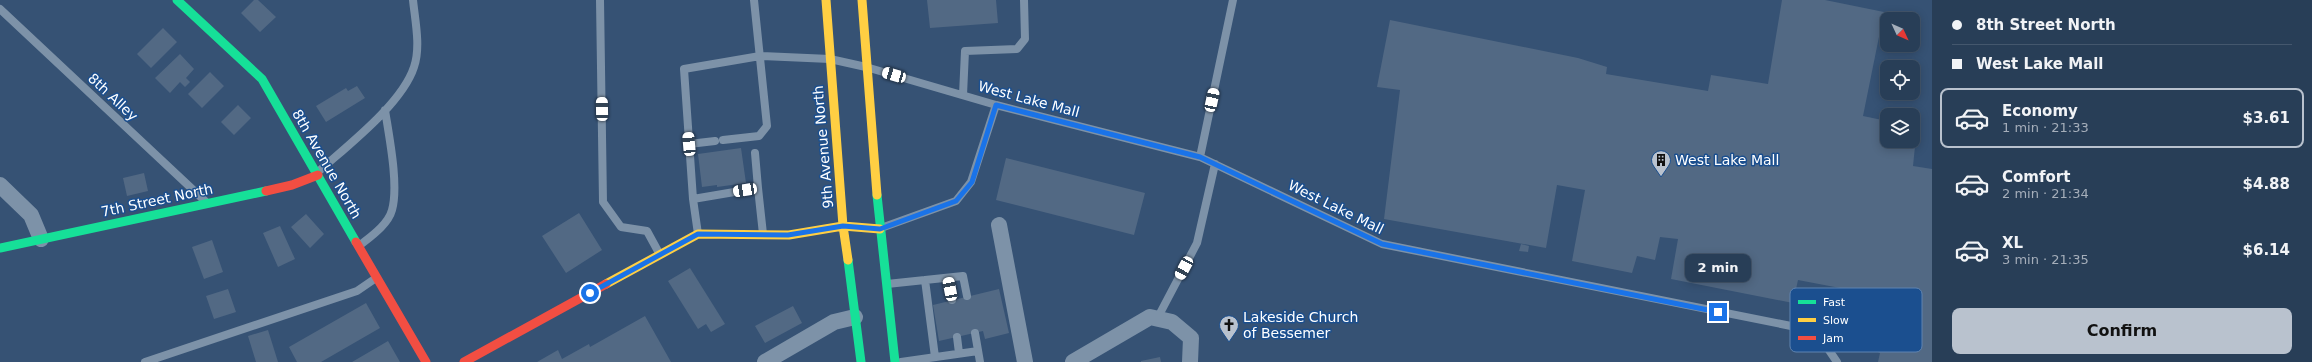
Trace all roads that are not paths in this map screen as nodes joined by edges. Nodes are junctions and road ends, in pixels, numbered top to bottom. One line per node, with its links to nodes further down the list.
1 (177, 0): 20 (street, 8th Avenue North)
2 (413, 0): 15 (lane)
3 (600, 0): 33 (lane)
4 (754, 0): 10 (lane)
5 (826, 0): 11 (street, 9th Avenue North)
6 (862, 0): 12 (street)
7 (1024, 0): 13 (lane)
8 (1233, 0): 18 (lane)
9 (0, 9): 24 (lane, 8th Alley)
10 (760, 56): 11 (lane, West Lake Mall); 16 (lane, West Lake Mall); 16 (lane)
11 (830, 59): 12 (lane, West Lake Mall); 25 (street, 9th Avenue North)
12 (866, 67): 13 (lane, West Lake Mall); 27 (street)
13 (963, 95): 14 (lane, West Lake Mall)
14 (996, 105): 18 (lane, West Lake Mall); 27 (lane)
15 (385, 110): 20 (lane); 31 (lane)
16 (689, 144): 23 (lane)
17 (755, 153): 22 (lane)
18 (1200, 157): 19 (lane, West Lake Mall)
19 (1215, 164): 41 (lane); 42 (lane, West Lake Mall)
20 (317, 174): 24 (street, 7th Street North); 31 (street, 8th Avenue North)
21 (0, 185): 30 (street)
22 (758, 188): 23 (lane); 29 (lane)
23 (693, 199): 28 (lane)
24 (207, 203): 30 (street, 7th Street North)
25 (843, 226): 27 (street); 29 (street); 40 (street, 9th Avenue North)
26 (999, 226): 57 (street)
27 (880, 229): 37 (street)
28 (698, 234): 29 (street); 33 (street)
29 (763, 235)
30 (41, 239): 32 (street, 7th Street North)
31 (358, 246): 34 (street, 8th Avenue North)
32 (0, 248)
33 (660, 255): 51 (street)
34 (376, 278): 49 (lane); 50 (street, 8th Avenue North)
35 (948, 278): 36 (lane); 38 (lane); 39 (lane)
36 (925, 280): 37 (lane); 48 (lane)
37 (887, 284): 54 (street)
38 (967, 296)
39 (952, 300)
40 (855, 317): 52 (street); 53 (street, 9th Avenue North)
41 (1157, 319): 58 (street); 59 (street)
42 (1790, 326)
43 (975, 333): 45 (lane)
44 (957, 337): 47 (lane)
45 (978, 351): 47 (lane); 56 (lane)
46 (1830, 352): 60 (lane, West Lake Mall)
47 (959, 354): 48 (lane)
48 (935, 357): 55 (lane)
49 (145, 362)
50 (426, 362)
51 (464, 362)
52 (765, 362)
53 (861, 362)
54 (895, 362)
55 (902, 362)
56 (980, 362)
57 (1025, 362)
58 (1073, 362)
59 (1190, 362)
60 (1837, 362)

